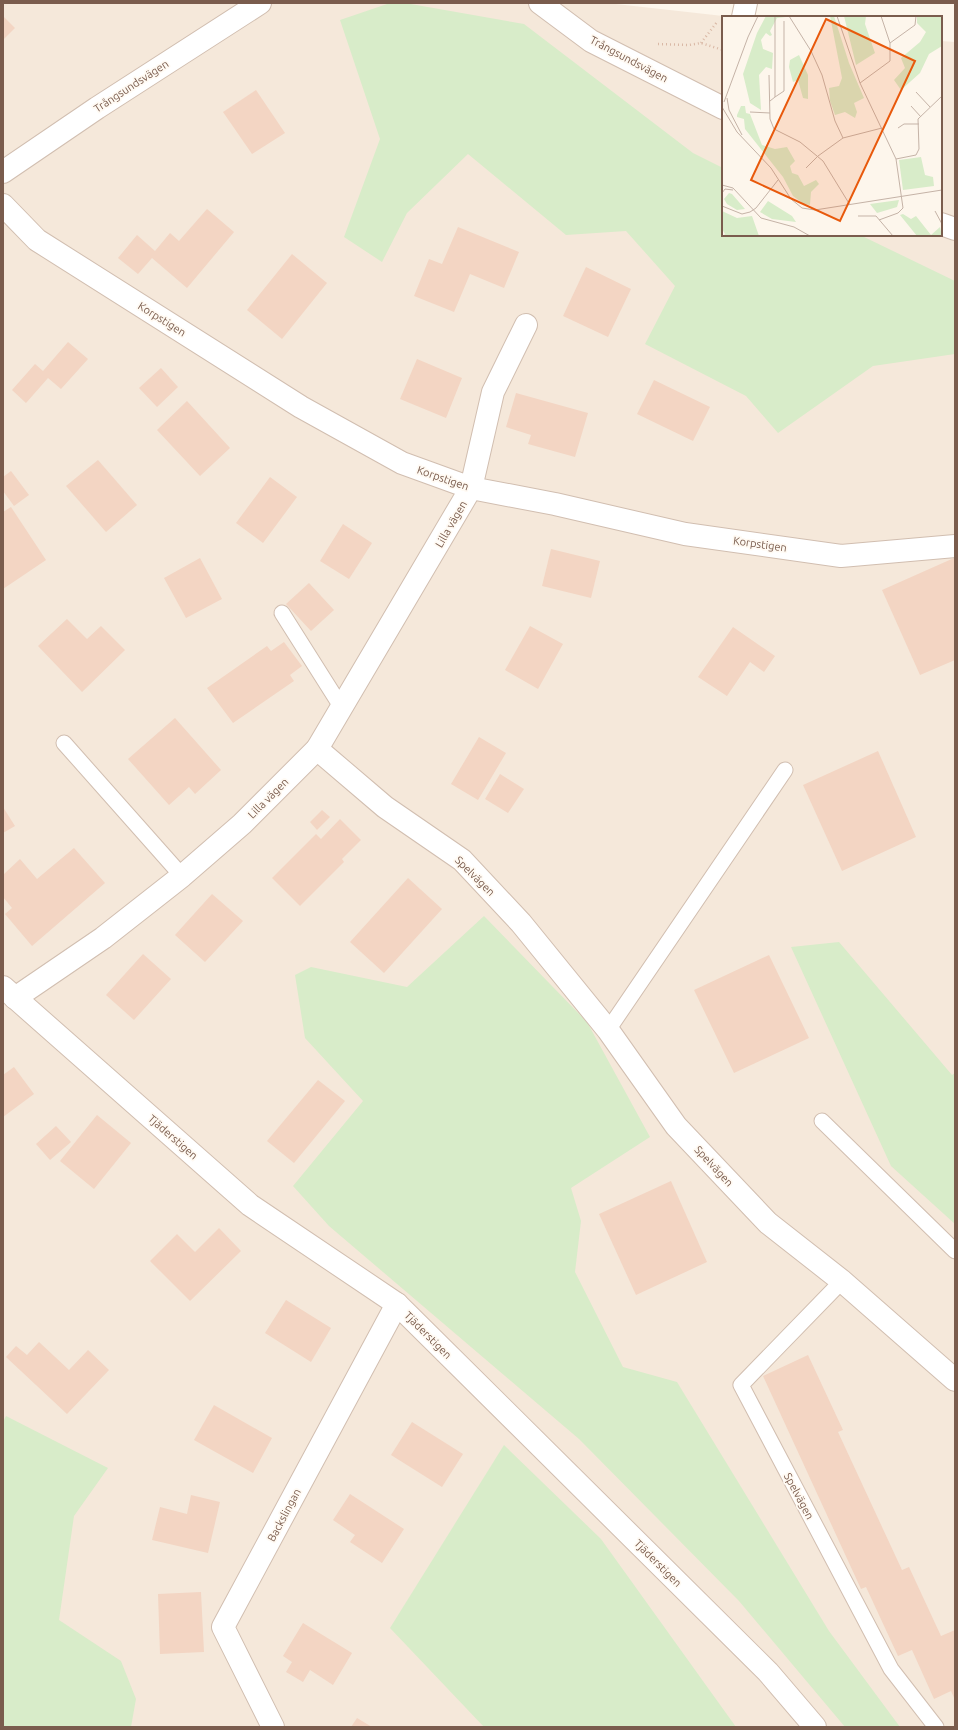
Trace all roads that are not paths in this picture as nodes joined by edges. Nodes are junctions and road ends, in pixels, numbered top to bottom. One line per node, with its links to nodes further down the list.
1 (260, 3): 6 (street, Trångsundsvägen)
2 (540, 3): 5 (street, Trångsundsvägen)
3 (746, 3): 4 (street)
4 (743, 16)
5 (722, 106)
6 (3, 172)
7 (3, 205): 11 (street, Korpstigen)
8 (942, 224): 9 (street)
9 (955, 229)
10 (526, 325): 11 (street, Lilla vägen)
11 (471, 488): 12 (street, Korpstigen); 14 (street, Lilla vägen)
12 (955, 546)
13 (282, 613): 14 (lane)
14 (342, 708): 16 (street, Lilla vägen)
15 (64, 743): 18 (lane)
16 (317, 749): 18 (street, Lilla vägen); 20 (street, Spelvägen)
17 (785, 770): 20 (lane)
18 (182, 876): 19 (street, Lilla vägen)
19 (9, 992): 24 (street, Tjäderstigen)
20 (608, 1030): 23 (street, Spelvägen)
21 (822, 1121): 22 (lane)
22 (955, 1251)
23 (842, 1281): 25 (street, Spelvägen); 28 (lane, Spelvägen)
24 (397, 1304): 26 (street, Backslingan); 27 (street, Tjäderstigen)
25 (955, 1380)
26 (273, 1727)
27 (815, 1727)
28 (936, 1727)

